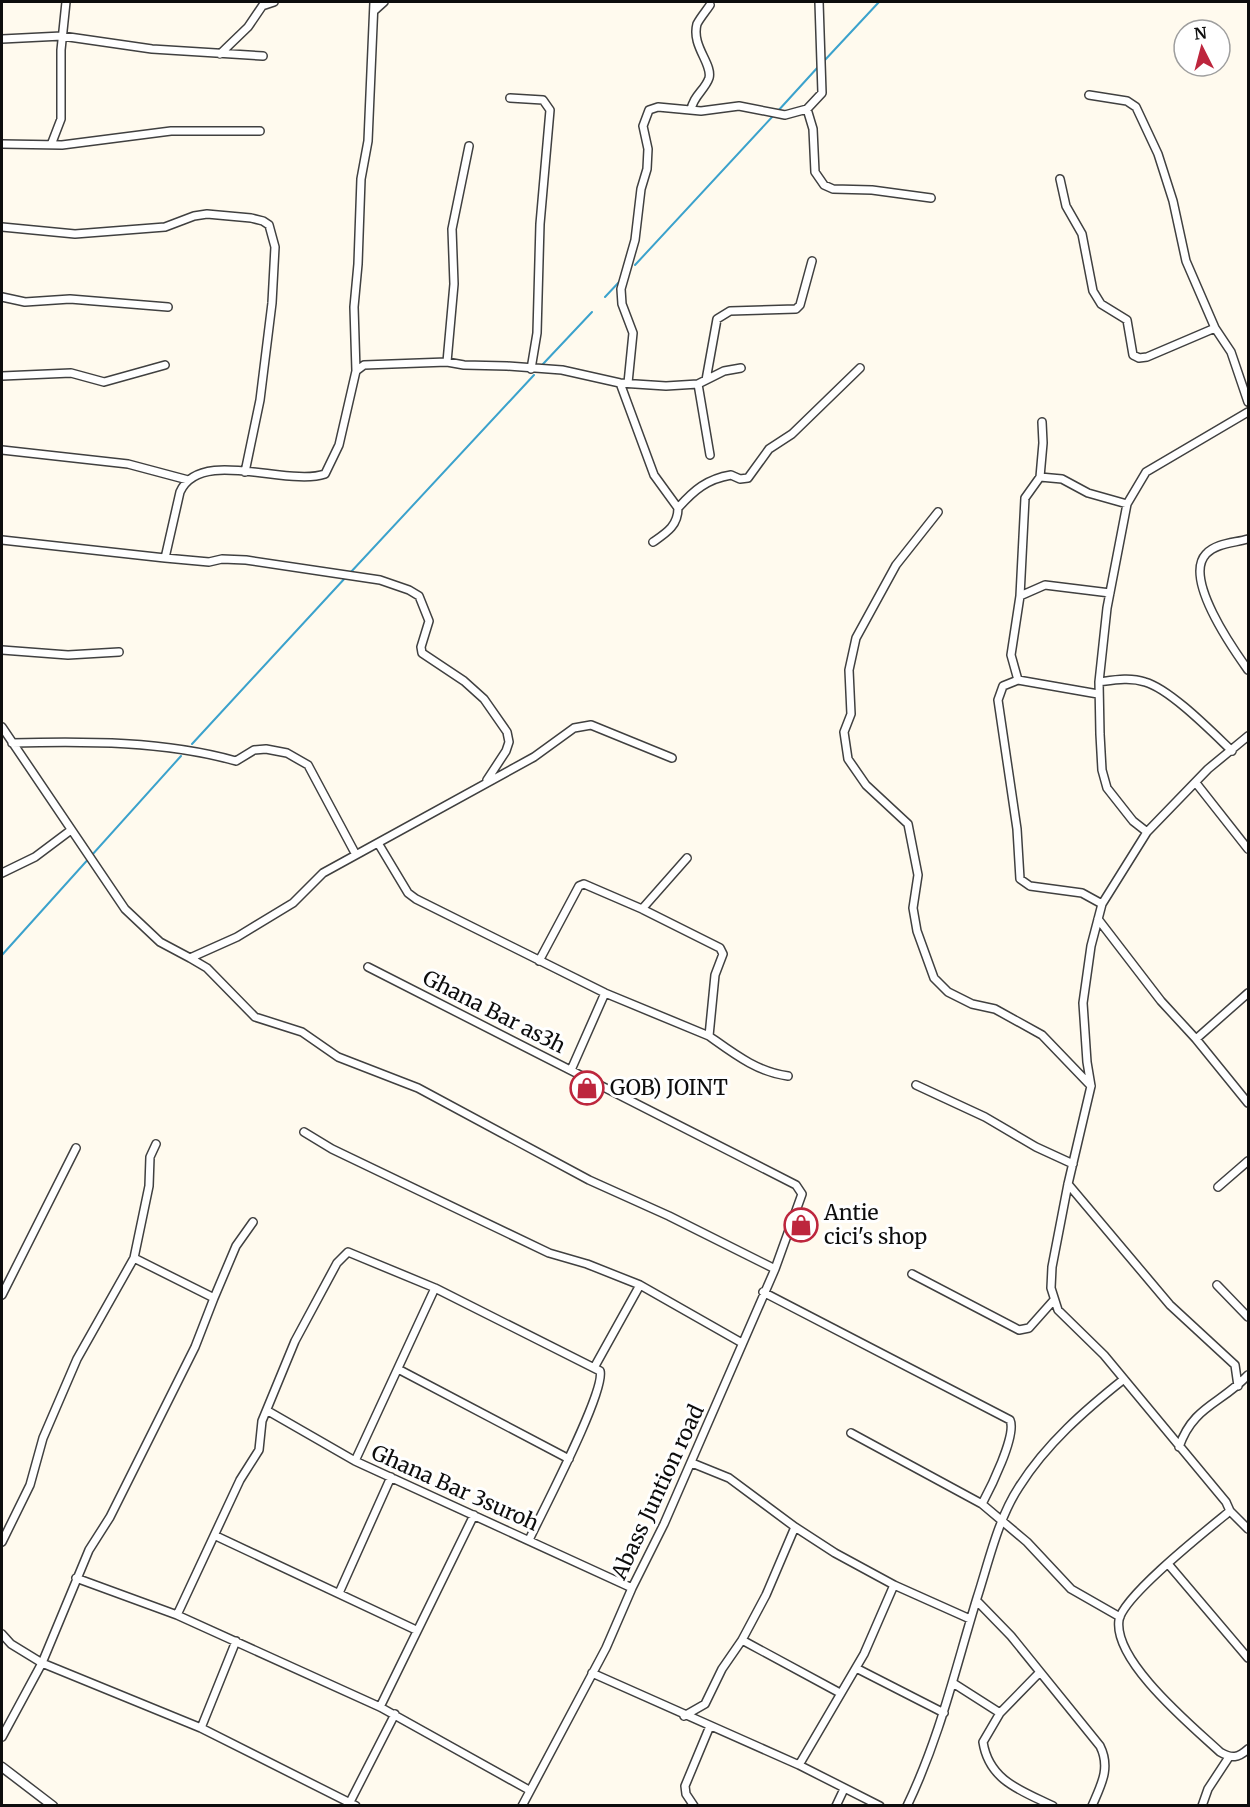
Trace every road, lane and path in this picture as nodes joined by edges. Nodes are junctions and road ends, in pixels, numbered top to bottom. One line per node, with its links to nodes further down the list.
1 (66, 2): 9 (street)
2 (274, 2): 6 (street)
3 (374, 2): 8 (street)
4 (384, 2): 8 (street)
5 (819, 2): 15 (street)
6 (265, 3): 11 (street)
7 (710, 5): 16 (street)
8 (374, 11): 33 (street)
9 (62, 36): 10 (street); 11 (street); 19 (street)
10 (2, 39)
11 (220, 54): 12 (street)
12 (263, 56)
13 (1089, 95): 27 (street)
14 (510, 98): 32 (street)
15 (807, 109): 16 (street); 22 (street)
16 (691, 110): 36 (street)
17 (260, 131): 19 (street)
18 (2, 144): 19 (street)
19 (51, 145)
20 (469, 146): 28 (street)
21 (1060, 179): 27 (street)
22 (931, 198)
23 (2, 227): 43 (street)
24 (812, 261): 35 (street)
25 (2, 297): 26 (street)
26 (168, 307)
27 (1215, 328): 38 (street)
28 (447, 362): 32 (street); 33 (street)
29 (165, 365): 34 (street)
30 (741, 368): 35 (street)
31 (860, 368): 47 (street)
32 (531, 369): 36 (street)
33 (356, 371): 43 (street)
34 (2, 376)
35 (706, 380): 37 (street)
36 (624, 383): 37 (street); 47 (street)
37 (698, 384): 42 (street)
38 (1248, 402)
39 (1248, 412): 46 (street)
40 (1042, 422): 44 (street)
41 (2, 450): 45 (street)
42 (710, 455)
43 (245, 472): 45 (street)
44 (1040, 477): 46 (street); 54 (street)
45 (188, 480): 52 (street)
46 (1127, 504): 53 (street)
47 (678, 508): 51 (street)
48 (938, 512): 88 (street)
49 (1248, 539): 57 (street)
50 (2, 540): 52 (street)
51 (653, 543)
52 (165, 558): 66 (street)
53 (1110, 593): 54 (street); 59 (street)
54 (1020, 596): 58 (street)
55 (2, 651): 56 (street)
56 (119, 652)
57 (1248, 670)
58 (1018, 680): 60 (street); 75 (street)
59 (1099, 682): 60 (street); 64 (street)
60 (1098, 694): 69 (street)
61 (2, 727): 63 (street)
62 (1248, 736): 64 (street)
63 (12, 743): 68 (street); 72 (street)
64 (1232, 750): 67 (street)
65 (672, 758): 66 (street)
66 (486, 783): 70 (street)
67 (1196, 783): 69 (street); 71 (street)
68 (71, 830): 74 (street); 78 (street)
69 (1147, 832): 75 (street)
70 (378, 843): 72 (street); 79 (street)
71 (1248, 849)
72 (355, 854): 78 (street)
73 (687, 858): 76 (street)
74 (2, 873)
75 (1102, 904): 77 (street)
76 (642, 909): 79 (street); 83 (street)
77 (1098, 919): 84 (street); 88 (street)
78 (190, 958): 100 (street)
79 (539, 961): 81 (street)
80 (368, 967): 85 (street, Ghana Bar as3h)
81 (605, 993): 83 (street); 85 (street)
82 (1248, 993): 84 (street)
83 (709, 1036): 86 (street)
84 (1197, 1039): 89 (street)
85 (572, 1070): 96 (street, Ghana Bar as3h)
86 (788, 1076)
87 (916, 1085): 94 (street)
88 (1091, 1086): 94 (street)
89 (1248, 1103)
90 (304, 1132): 102 (street)
91 (156, 1144): 99 (street)
92 (76, 1148): 106 (street)
93 (1248, 1161): 97 (street)
94 (1073, 1164): 95 (street)
95 (1068, 1184): 108 (street); 115 (street)
96 (796, 1185): 100 (street, Abass Juntion road)
97 (1218, 1187)
98 (253, 1222): 107 (street)
99 (134, 1258): 107 (street); 131 (street)
100 (775, 1269): 105 (street, Abass Juntion road)
101 (912, 1274): 108 (street)
102 (640, 1285): 110 (street); 111 (street)
103 (1217, 1285): 109 (street)
104 (435, 1288): 111 (street); 112 (street); 116 (street)
105 (763, 1292): 110 (street, Abass Juntion road); 123 (street)
106 (2, 1295)
107 (214, 1299): 133 (street)
108 (1053, 1301): 114 (street)
109 (1248, 1317)
110 (742, 1342): 121 (street, Abass Juntion road)
111 (595, 1366): 119 (street)
112 (398, 1369): 119 (street); 120 (street)
113 (1248, 1375): 115 (street)
114 (1124, 1379): 118 (street); 126 (street)
115 (1238, 1386): 118 (street)
116 (268, 1411): 120 (street, Ghana Bar 3suroh); 129 (street)
117 (851, 1433): 123 (street)
118 (1179, 1447): 124 (street)
119 (569, 1459): 130 (street)
120 (356, 1461): 122 (street, Ghana Bar 3suroh)
121 (692, 1463): 127 (street); 135 (street, Abass Juntion road)
122 (391, 1477): 125 (street, Ghana Bar 3suroh); 136 (street)
123 (982, 1504): 126 (street)
124 (1230, 1511): 128 (street); 132 (street)
125 (474, 1515): 130 (street, Ghana Bar 3suroh); 141 (street)
126 (1003, 1520): 137 (street); 139 (street)
127 (795, 1527): 134 (street); 143 (street)
128 (1248, 1529)
129 (216, 1536): 136 (street); 138 (street)
130 (529, 1540): 135 (street, Ghana Bar 3suroh)
131 (2, 1542)
132 (1169, 1565): 139 (street); 145 (street)
133 (76, 1578): 138 (street); 146 (street)
134 (894, 1585): 140 (street); 147 (street)
135 (632, 1588): 148 (street, Abass Juntion road)
136 (339, 1593): 141 (street)
137 (976, 1601): 140 (street); 149 (street)
138 (177, 1616): 144 (street)
139 (1120, 1617): 161 (street)
140 (970, 1619): 150 (street)
141 (416, 1630): 152 (street)
142 (2, 1634): 146 (street)
143 (742, 1640): 151 (street); 156 (street)
144 (236, 1641): 152 (street); 158 (street)
145 (1248, 1658)
146 (42, 1663): 158 (street); 159 (street)
147 (856, 1668): 151 (street); 153 (street)
148 (592, 1673): 156 (street); 165 (street, Abass Juntion road)
149 (1039, 1673): 154 (street); 174 (street)
150 (953, 1683): 153 (street); 154 (street)
151 (840, 1694): 162 (street)
152 (380, 1707): 155 (street)
153 (944, 1713): 172 (street)
154 (1000, 1713): 173 (street)
155 (395, 1714): 165 (street); 166 (street)
156 (684, 1716): 157 (street)
157 (710, 1726): 162 (street); 169 (street)
158 (201, 1728): 166 (street)
159 (2, 1737)
160 (1248, 1749): 161 (street)
161 (1229, 1757): 175 (street)
162 (799, 1764): 164 (street)
163 (2, 1767): 167 (street)
164 (844, 1789): 170 (street); 171 (street)
165 (530, 1790): 168 (street, Abass Juntion road)
166 (353, 1804)
167 (53, 1806)
168 (522, 1806)
169 (694, 1806)
170 (837, 1806)
171 (880, 1806)
172 (907, 1806)
173 (1053, 1806)
174 (1092, 1806)
175 (1202, 1806)

